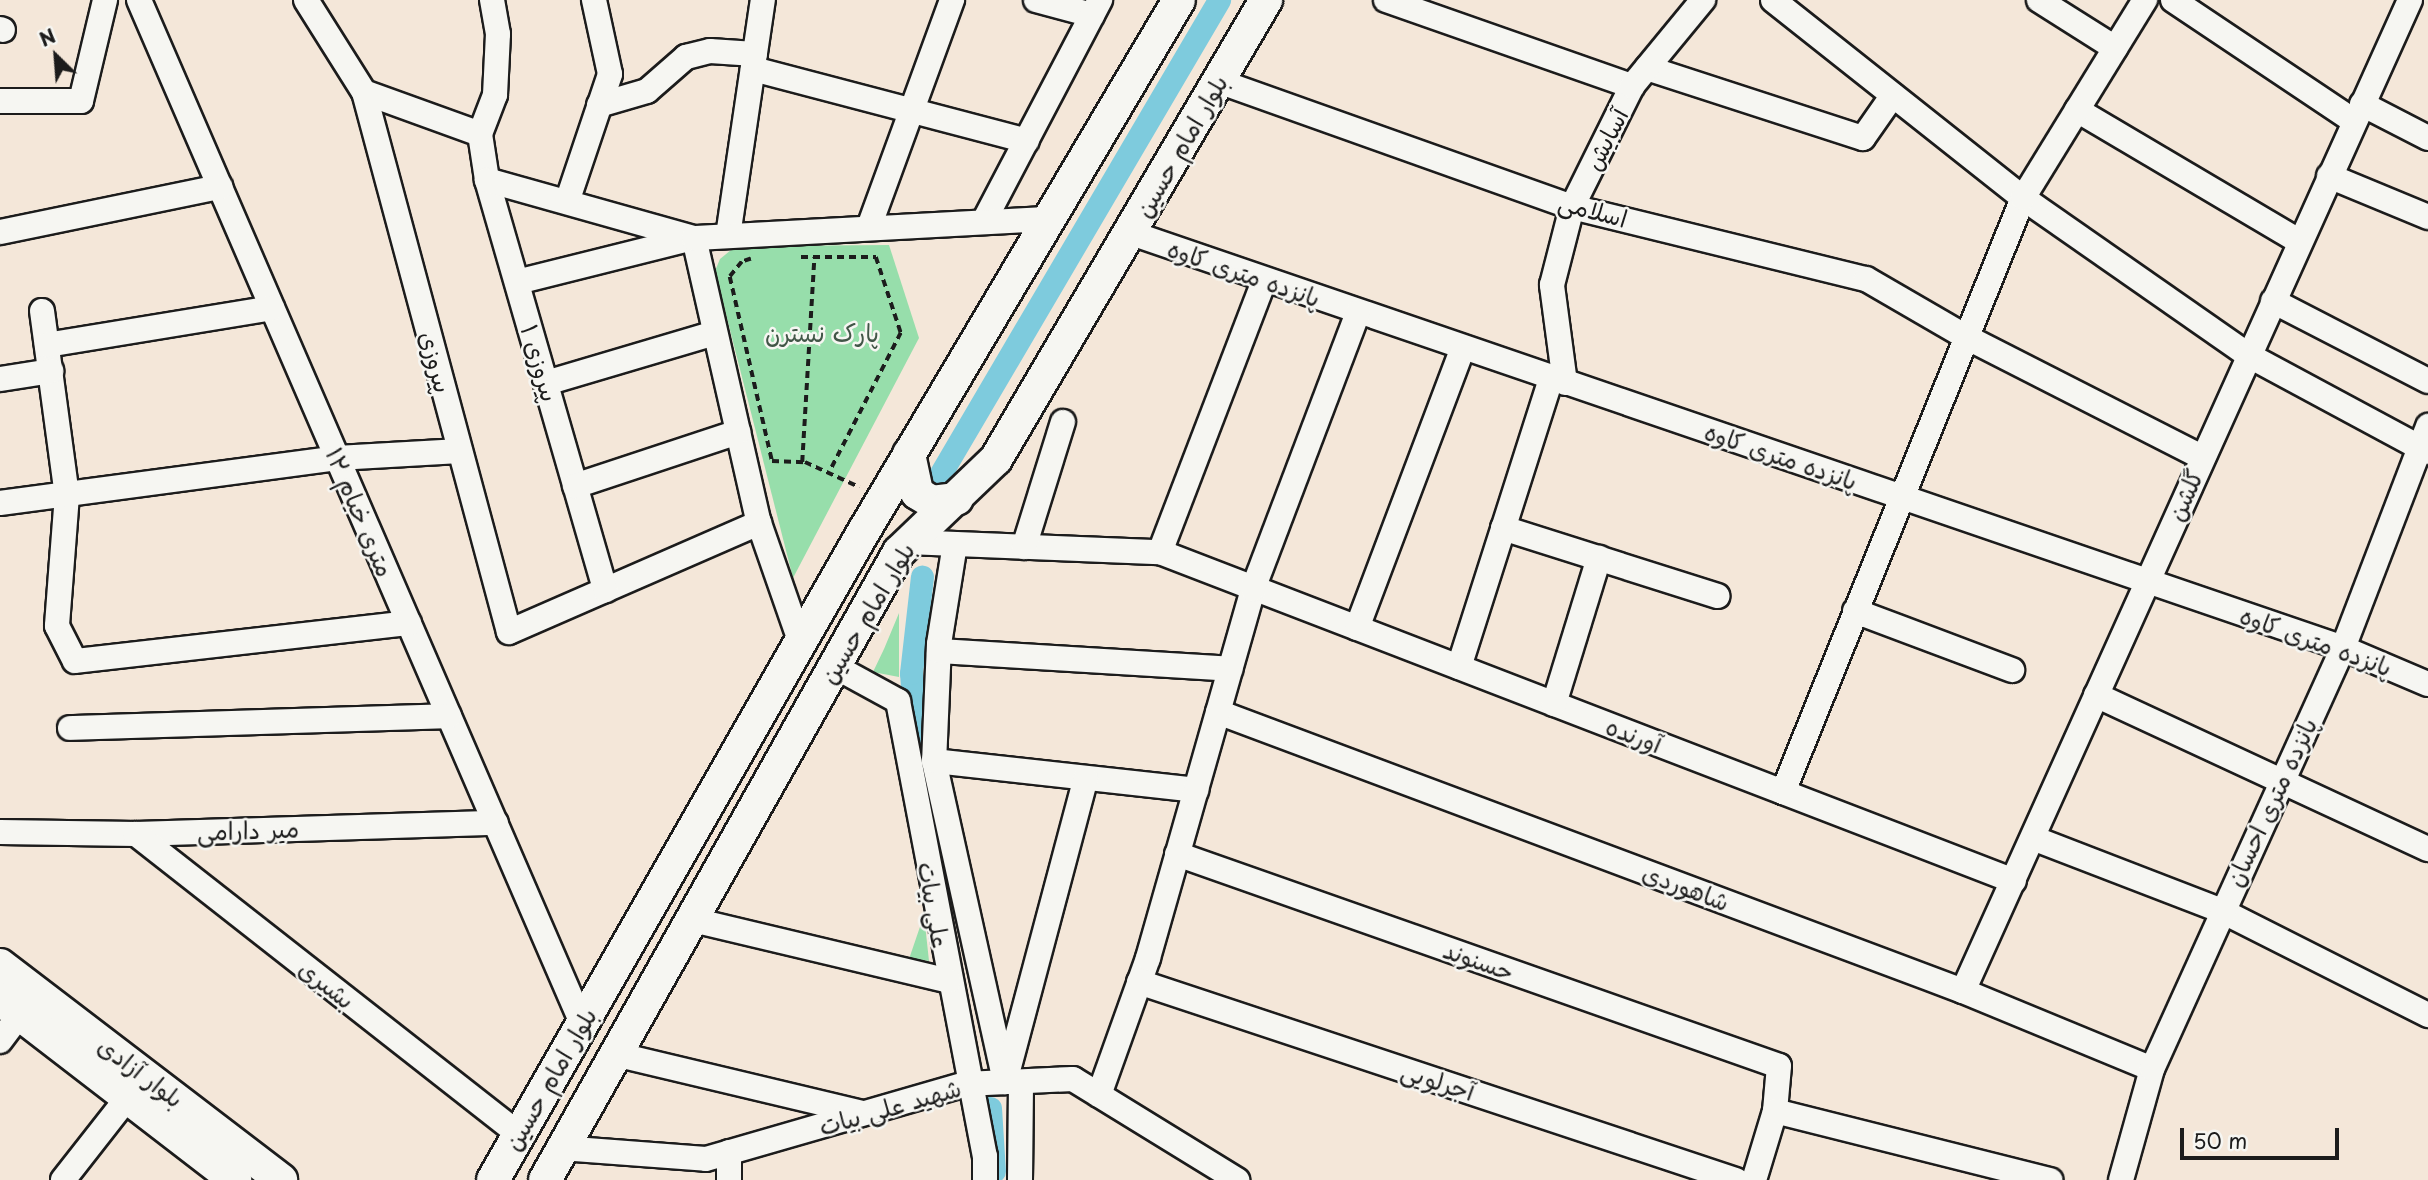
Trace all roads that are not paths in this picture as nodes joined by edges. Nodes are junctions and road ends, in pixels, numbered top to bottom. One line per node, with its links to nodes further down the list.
1 (105, 0): 25 (street)
2 (139, 0): 35 (street, ۱۲ متری خیام)
3 (306, 0): 23 (street, پیروزی)
4 (492, 0): 30 (street)
5 (594, 0): 26 (street)
6 (763, 0): 20 (street)
7 (953, 0): 28 (street)
8 (1036, 0): 18 (street)
9 (1179, 0): 40 (main road, بلوار امام حسین)
10 (1266, 0): 22 (main road, بلوار امام حسین)
11 (1386, 0): 21 (street)
12 (1703, 0): 21 (street, آسایش)
13 (1773, 0): 24 (street)
14 (2039, 0): 19 (street)
15 (2145, 0): 19 (street)
16 (2172, 0): 29 (street)
17 (2410, 0): 29 (street, گلشن)
18 (1096, 7): 32 (street)
19 (2115, 48): 27 (street)
20 (754, 62): 26 (street); 28 (street); 45 (street)
21 (1640, 77): 24 (street); 38 (street, آسایش)
22 (1218, 81): 38 (street, اسلامی); 44 (main road, بلوار امام حسین)
23 (364, 92): 30 (street); 67 (street, پیروزی)
24 (1893, 95): 36 (street)
25 (0, 101)
26 (599, 105): 37 (street)
27 (2077, 110): 36 (street); 47 (street)
28 (912, 111): 32 (street); 42 (street)
29 (2358, 113): 31 (street); 33 (street, گلشن)
30 (480, 134): 34 (street, پیروزی ۱)
31 (2428, 138)
32 (1027, 141): 41 (street)
33 (2329, 176): 39 (street); 47 (street, گلشن)
34 (487, 180): 37 (street); 49 (street, پیروزی ۱)
35 (220, 187): 43 (street); 51 (street, ۱۲ متری خیام)
36 (2023, 198): 55 (street); 58 (street)
37 (567, 202): 46 (street)
38 (1572, 206): 55 (street, اسلامی); 61 (street, آسایش)
39 (2428, 217)
40 (1047, 219): 41 (street); 68 (main road, بلوار امام حسین)
41 (984, 221): 42 (street)
42 (869, 227): 45 (street)
43 (0, 232)
44 (1131, 233): 48 (street, پانزده متری کاوه); 74 (main road, بلوار امام حسین)
45 (728, 236): 46 (street)
46 (694, 239): 49 (street); 54 (street)
47 (2300, 242): 50 (street, گلشن)
48 (1265, 281): 53 (street, پانزده متری کاوه); 82 (street)
49 (517, 282): 63 (street, پیروزی ۱)
50 (2273, 301): 58 (street, گلشن); 62 (street)
51 (272, 308): 56 (street); 70 (street, ۱۲ متری خیام)
52 (42, 312): 56 (street)
53 (1358, 312): 57 (street, پانزده متری کاوه); 85 (street)
54 (715, 333): 63 (street); 65 (street)
55 (1966, 337): 69 (street, اسلامی); 73 (street)
56 (47, 345): 59 (street)
57 (1463, 348): 61 (street, پانزده متری کاوه); 90 (street)
58 (2248, 355): 66 (street); 69 (street, گلشن)
59 (51, 371): 60 (street); 72 (street)
60 (0, 379)
61 (1558, 380): 73 (street, پانزده متری کاوه); 78 (street)
62 (2428, 381)
63 (546, 383): 71 (street, پیروزی ۱)
64 (1063, 422): 81 (street)
65 (738, 432): 71 (street); 77 (street)
66 (2425, 441): 92 (street, پانزده متری احسان)
67 (460, 451): 70 (street); 86 (street, پیروزی)
68 (909, 454): 74 (main road); 76 (main road, بلوار امام حسین)
69 (2202, 457): 84 (street, گلشن)
70 (337, 458): 72 (street); 89 (street, ۱۲ متری خیام)
71 (575, 486): 86 (street, پیروزی ۱)
72 (67, 495): 75 (street); 89 (street)
73 (1900, 496): 84 (street, پانزده متری کاوه); 88 (street)
74 (957, 499): 79 (main road, بلوار امام حسین)
75 (0, 503)
76 (874, 514): 79 (main road); 91 (main road, بلوار امام حسین)
77 (759, 523): 86 (street); 91 (street)
78 (1503, 528): 83 (street); 95 (street)
79 (907, 542): 80 (street, آورنده); 94 (main road, بلوار امام حسین)
80 (954, 544): 81 (street, آورنده); 93 (street, علی بیات)
81 (1024, 547): 82 (street, آورنده)
82 (1160, 552): 85 (street, آورنده)
83 (1599, 558): 87 (street); 100 (street)
84 (2146, 580): 92 (street, پانزده متری کاوه); 99 (street, گلشن)
85 (1253, 589): 90 (street, آورنده); 96 (street)
86 (605, 590)
87 (1717, 596)
88 (1854, 611): 97 (street); 108 (street)
89 (409, 623): 102 (street, ۱۲ متری خیام)
90 (1357, 628): 95 (street, آورنده)
91 (800, 641): 124 (main road, بلوار امام حسین)
92 (2343, 648): 98 (street, پانزده متری کاوه); 106 (street, پانزده متری احسان)
93 (939, 651): 96 (street); 104 (street, علی بیات)
94 (834, 666): 117 (main road, بلوار امام حسین); 119 (street, علی بیات)
95 (1459, 667): 100 (street, آورنده)
96 (1230, 669): 101 (street)
97 (2012, 670)
98 (2428, 684)
99 (2096, 695): 106 (street); 112 (street, گلشن)
100 (1554, 704): 108 (street, آورنده)
101 (1218, 712): 107 (street); 121 (street, شاهوردی)
102 (449, 716): 103 (street); 109 (street, ۱۲ متری خیام)
103 (70, 728)
104 (934, 761): 105 (street); 128 (street, علی بیات)
105 (1086, 778): 107 (street); 128 (street)
106 (2282, 779): 113 (street); 116 (street, پانزده متری احسان)
107 (1196, 790): 114 (street)
108 (1783, 792): 115 (street, آورنده)
109 (496, 823): 111 (street, میر دارامی); 124 (street, ۱۲ متری خیام)
110 (0, 832): 111 (street, میر دارامی)
111 (136, 834): 134 (street, بشیری)
112 (2033, 838): 115 (street, گلشن); 116 (street)
113 (2428, 849)
114 (1177, 854): 120 (street); 132 (street, حسنوند)
115 (2014, 881): 121 (street, گلشن)
116 (2222, 911): 123 (street); 127 (street, پانزده متری احسان)
117 (689, 919): 119 (street); 126 (main road, بلوار امام حسین)
118 (0, 965): 139 (main road, بلوار آزادی)
119 (949, 981): 129 (street, علی بیات)
120 (1139, 982): 130 (street); 146 (street, آجرلویی)
121 (1963, 991): 127 (street, شاهوردی)
122 (10, 1007): 125 (street); 131 (main road, بلوار آزادی)
123 (2428, 1015)
124 (582, 1023): 134 (main road, بلوار امام حسین)
125 (0, 1041)
126 (615, 1054): 133 (street); 135 (main road, بلوار امام حسین)
127 (2152, 1069): 149 (street, پانزده متری احسان)
128 (1013, 1082): 129 (street, شهید علی بیات); 130 (street, شهید علی بیات); 144 (street)
129 (971, 1084): 133 (street, شهید علی بیات); 143 (street, علی بیات)
130 (1099, 1096): 145 (street, شهید علی بیات)
131 (128, 1097): 137 (street); 138 (main road, بلوار آزادی)
132 (1775, 1111): 147 (street); 148 (street)
133 (864, 1113): 136 (street, شهید علی بیات)
134 (518, 1134): 140 (main road, بلوار امام حسین)
135 (561, 1148): 136 (street, شهید علی بیات); 141 (main road, بلوار امام حسین)
136 (729, 1153): 142 (street)
137 (63, 1180)
138 (235, 1180)
139 (281, 1180)
140 (493, 1180)
141 (545, 1180)
142 (729, 1180)
143 (985, 1180)
144 (1020, 1180)
145 (1237, 1180)
146 (1736, 1180)
147 (1754, 1180)
148 (2050, 1180)
149 (2121, 1180)

